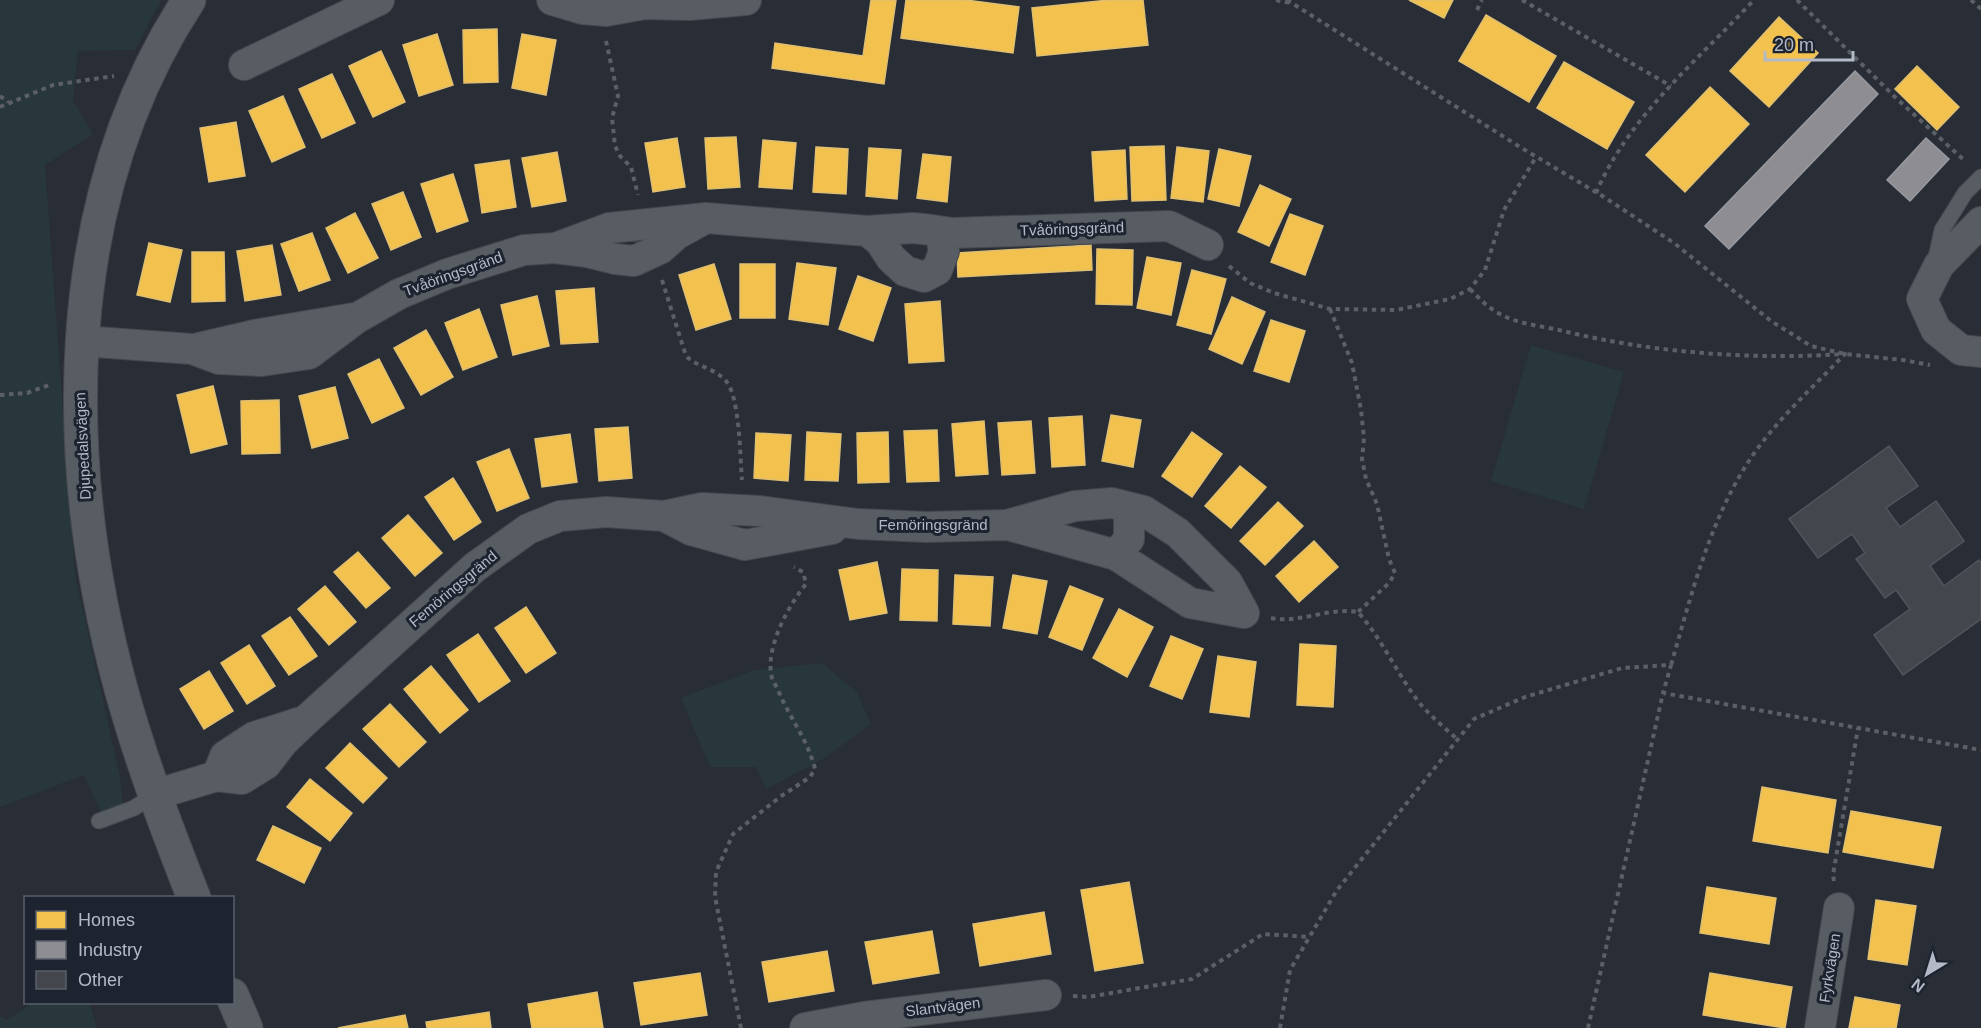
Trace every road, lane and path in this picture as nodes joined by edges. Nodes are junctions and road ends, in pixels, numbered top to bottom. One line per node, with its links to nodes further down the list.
1 (189, 0): 16 (street, Djupedalsvägen)
2 (379, 0): 15 (street)
3 (552, 0): 11 (street)
4 (746, 0): 11 (street)
5 (1276, 0): 12 (path)
6 (1482, 0): 14 (path)
7 (1522, 0): 17 (path)
8 (1754, 0): 17 (path)
9 (1797, 0): 22 (path)
10 (1971, 0): 13 (path)
11 (642, 2)
12 (1289, 2): 21 (path)
13 (1981, 9)
14 (1477, 10)
15 (244, 65)
16 (143, 82): 19 (path); 31 (street, Djupedalsvägen)
17 (1671, 86): 23 (path)
18 (0, 96): 19 (path)
19 (8, 102): 20 (path)
20 (0, 107)
21 (1536, 157): 23 (path); 29 (path)
22 (1981, 177): 28 (lane)
23 (1596, 193): 33 (path)
24 (1981, 222): 28 (street)
25 (932, 230): 26 (street, Tvåöringsgränd); 26 (street); 27 (street, Tvåöringsgränd)
26 (867, 231): 31 (street, Tvåöringsgränd)
27 (1208, 245): 30 (path)
28 (1932, 279): 32 (street)
29 (1470, 289): 30 (path); 33 (path)
30 (1330, 309): 40 (path)
31 (82, 341): 35 (street, Djupedalsvägen)
32 (1981, 352)
33 (1845, 354): 34 (path); 42 (path)
34 (1936, 367)
35 (80, 381): 36 (path); 47 (street, Djupedalsvägen)
36 (0, 395)
37 (1129, 508): 38 (street, Femöringsgränd); 39 (street); 41 (street, Femöringsgränd)
38 (1007, 525): 39 (street, Femöringsgränd); 47 (street, Femöringsgränd)
39 (1116, 555): 41 (street, Femöringsgränd)
40 (1358, 612): 41 (path); 45 (path)
41 (1244, 613)
42 (1671, 665): 43 (path); 45 (path)
43 (1663, 693): 44 (path); 57 (path)
44 (1858, 728): 46 (path); 50 (path)
45 (1458, 740): 51 (path)
46 (1981, 750)
47 (154, 795): 48 (lane); 49 (street, Djupedalsvägen)
48 (99, 821)
49 (194, 896)
50 (1839, 908): 58 (street, Fyrkvägen)
51 (1310, 937): 52 (path); 56 (path)
52 (1046, 994): 55 (street, Slantvägen)
53 (234, 1000): 54 (street)
54 (246, 1028)
55 (805, 1028)
56 (1280, 1028)
57 (1588, 1028)
58 (1820, 1028)

